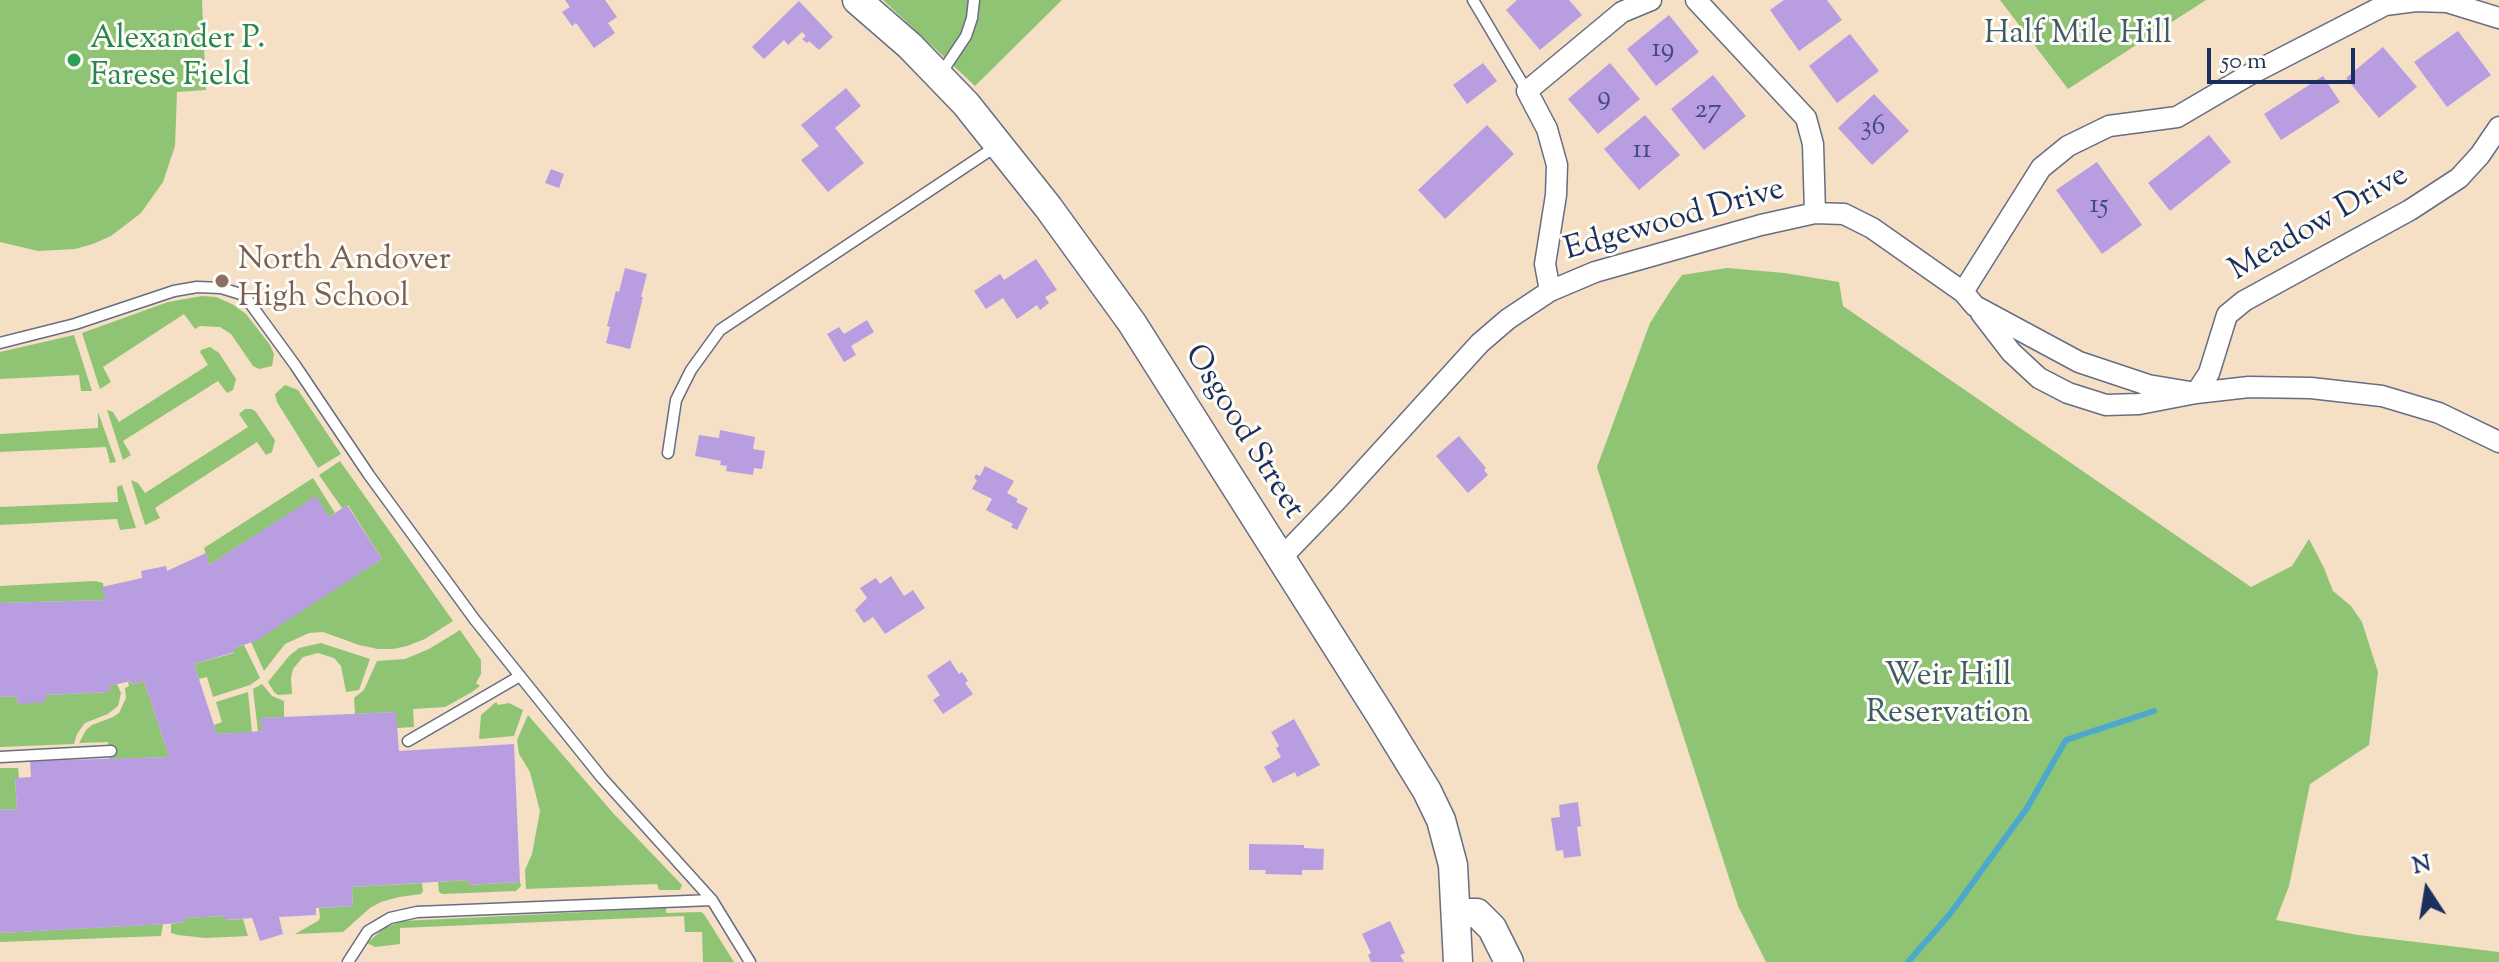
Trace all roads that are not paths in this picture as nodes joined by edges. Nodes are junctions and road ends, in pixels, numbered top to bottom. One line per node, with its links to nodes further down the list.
1 (857, 0): 7 (street, Osgood Street)
2 (974, 0): 7 (lane)
3 (1473, 0): 8 (lane)
4 (1651, 0): 8 (street)
5 (1696, 0): 11 (street)
6 (2499, 18): 13 (street)
7 (939, 76): 10 (street, Osgood Street)
8 (1527, 91): 12 (street)
9 (2499, 127): 15 (street, Meadow Drive)
10 (1000, 144): 17 (lane); 18 (street, Osgood Street)
11 (1815, 213): 12 (street, Edgewood Drive); 13 (street, Edgewood Drive)
12 (1550, 291): 18 (street, Edgewood Drive)
13 (1969, 299): 15 (street, Edgewood Drive); 15 (street, Edgewood Drive)
14 (0, 343): 19 (lane)
15 (2196, 393): 16 (street, Edgewood Drive)
16 (2499, 442)
17 (668, 453)
18 (1281, 558): 24 (street, Osgood Street)
19 (520, 676): 20 (lane); 23 (lane)
20 (408, 741)
21 (111, 751): 22 (lane)
22 (0, 757)
23 (712, 900): 25 (lane); 26 (lane)
24 (1457, 913): 27 (street, Osgood Street); 28 (street)
25 (348, 962)
26 (750, 962)
27 (1458, 962)
28 (1509, 962)

